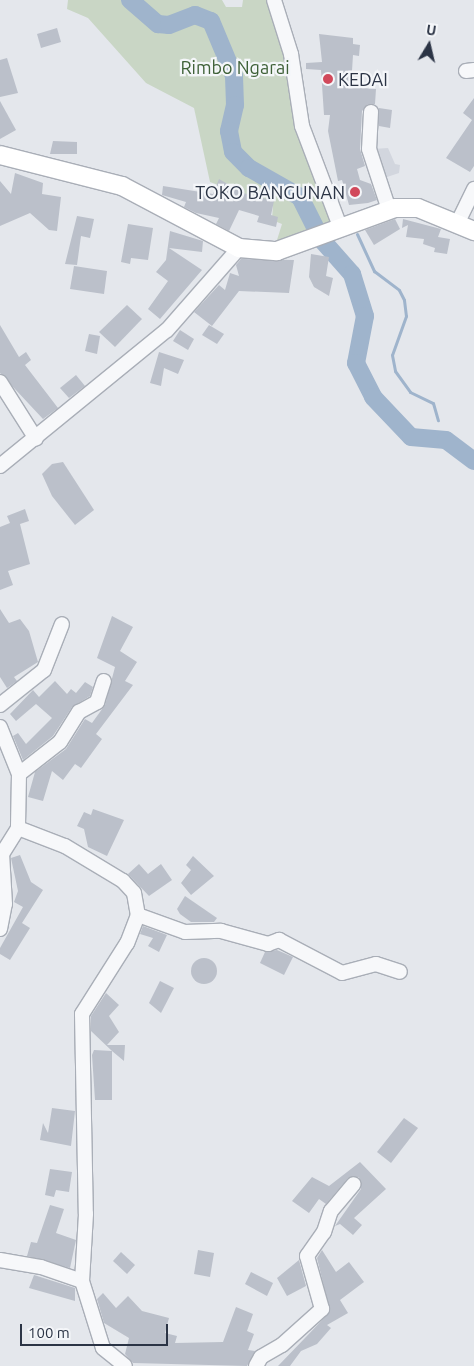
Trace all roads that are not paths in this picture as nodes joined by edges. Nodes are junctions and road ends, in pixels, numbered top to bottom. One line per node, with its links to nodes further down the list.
1 (274, 0): 7 (street)
2 (371, 112): 5 (street)
3 (0, 155): 9 (main road)
4 (474, 189): 6 (street)
5 (389, 210): 6 (main road); 7 (main road)
6 (458, 222): 8 (main road)
7 (340, 229): 9 (main road)
8 (474, 231)
9 (239, 248): 11 (street)
10 (0, 382): 11 (street)
11 (36, 439): 12 (street)
12 (0, 466)
13 (62, 624): 15 (street)
14 (104, 681): 17 (street)
15 (0, 705)
16 (0, 727): 17 (street)
17 (19, 774): 18 (street)
18 (18, 828): 19 (street); 20 (street)
19 (1, 853): 21 (street)
20 (138, 915): 22 (street); 25 (street)
21 (0, 929)
22 (400, 972)
23 (354, 1184): 27 (street)
24 (0, 1260): 25 (street)
25 (82, 1281): 26 (street)
26 (125, 1366)
27 (256, 1366)

